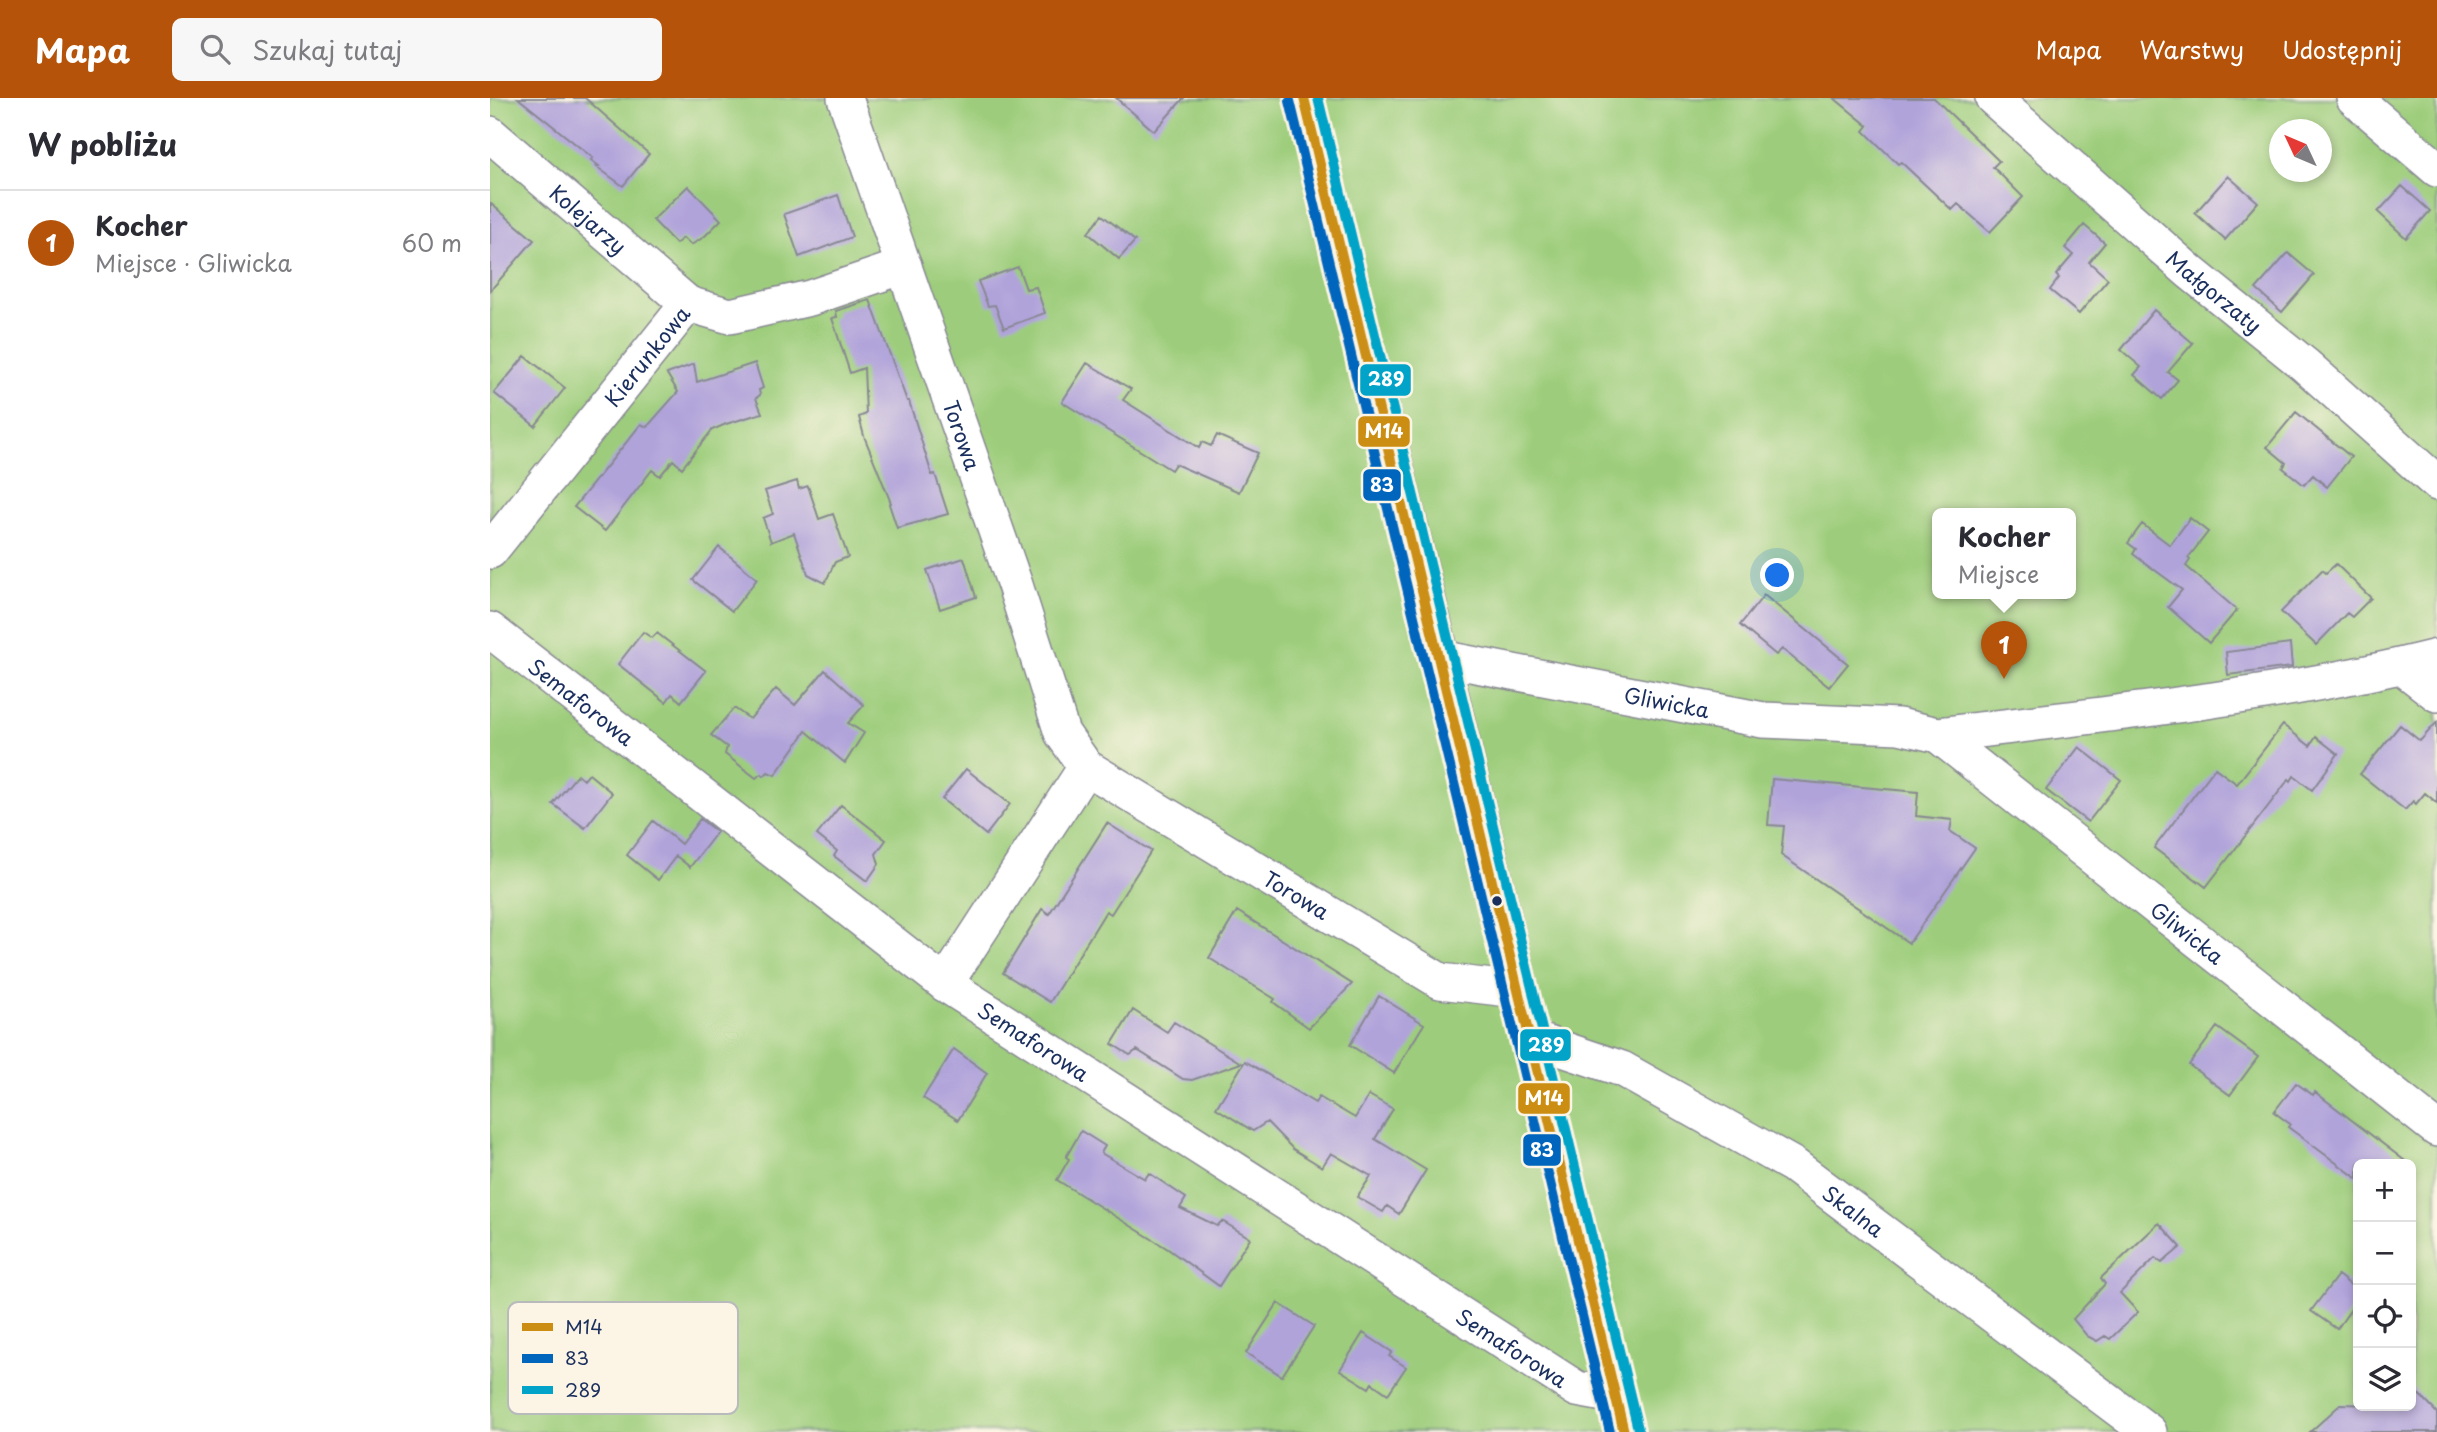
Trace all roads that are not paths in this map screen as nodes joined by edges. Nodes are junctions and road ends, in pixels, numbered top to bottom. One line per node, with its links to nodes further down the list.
1 (845, 98): 7 (street, Torowa)
2 (1304, 98): 13 (main road)
3 (1993, 98): 9 (street, Małgorzaty)
4 (2354, 98): 6 (street)
5 (490, 134): 8 (street, Kolejarzy)
6 (2437, 169)
7 (904, 266): 8 (street, Kierunkowa); 17 (street, Torowa)
8 (688, 304): 10 (street, Kierunkowa)
9 (2437, 483)
10 (490, 551)
11 (490, 630): 18 (street, Semaforowa)
12 (2437, 657): 14 (street, Gliwicka)
13 (1440, 658): 16 (street, Gliwicka); 19 (main road)
14 (2401, 666): 15 (street); 16 (street, Gliwicka)
15 (2437, 694)
16 (1938, 736): 21 (street, Gliwicka)
17 (1086, 767): 18 (street); 19 (street, Torowa)
18 (946, 984): 22 (street, Semaforowa)
19 (1518, 990): 20 (main road)
20 (1530, 1038): 22 (main road); 23 (street, Skalna)
21 (2437, 1129)
22 (1620, 1414)
23 (2149, 1432)

